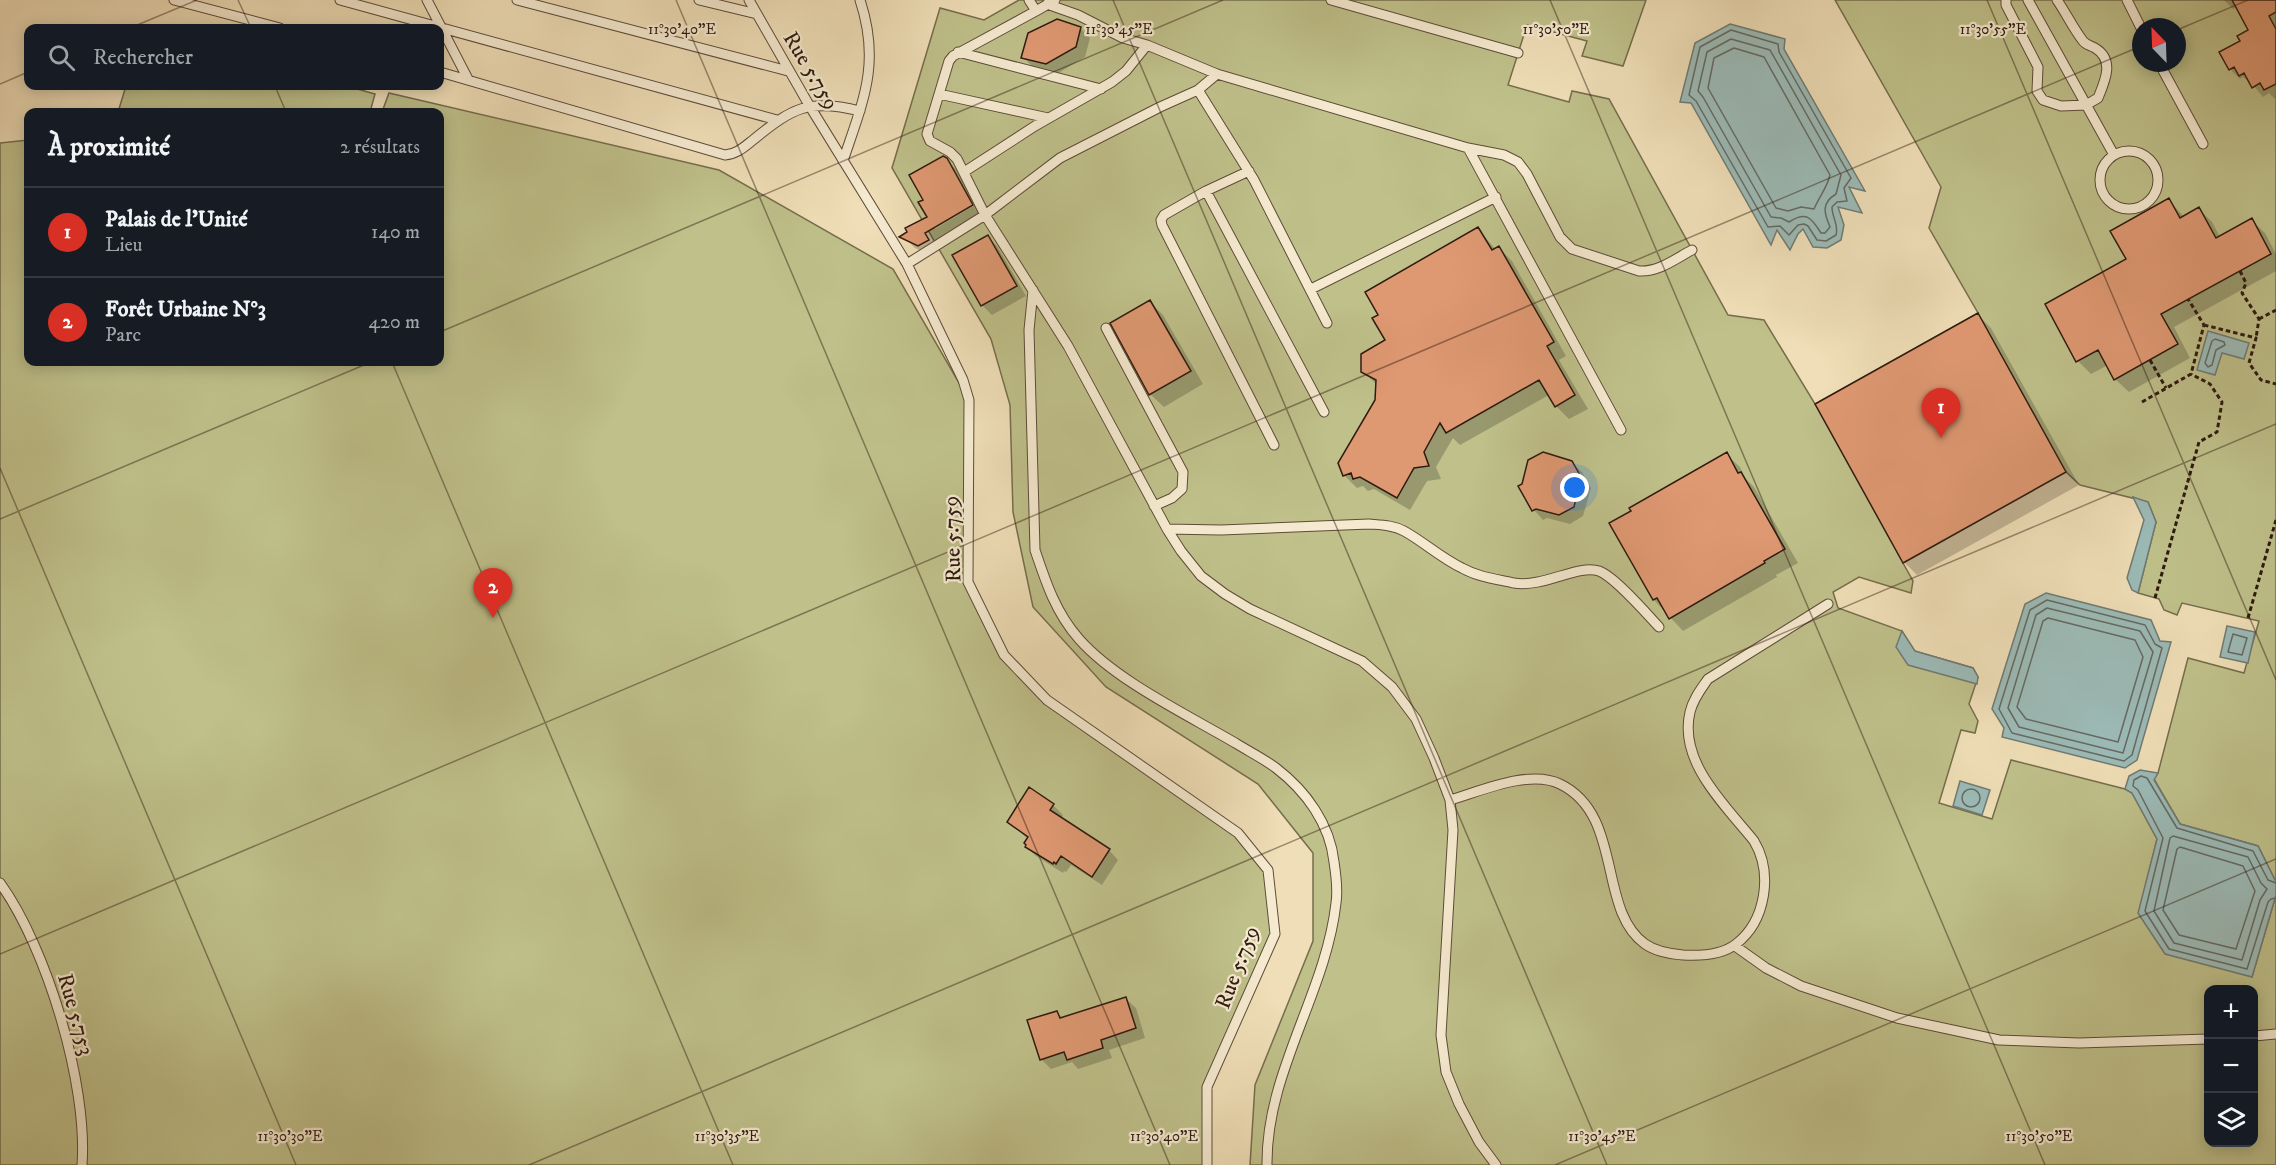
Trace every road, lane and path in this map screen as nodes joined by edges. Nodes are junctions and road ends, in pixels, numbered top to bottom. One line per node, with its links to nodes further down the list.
1 (174, 0): 18 (lane)
2 (340, 0): 19 (lane)
3 (427, 0): 20 (lane)
4 (517, 0): 26 (lane)
5 (699, 0): 16 (lane)
6 (749, 0): 16 (lane, Rue 5.759)
7 (860, 0): 36 (lane)
8 (1029, 0): 15 (lane)
9 (1331, 0): 25 (lane)
10 (2006, 0): 35 (lane)
11 (2028, 0): 35 (lane)
12 (2057, 0): 35 (lane)
13 (2127, 0): 17 (lane)
14 (1051, 2): 15 (lane); 23 (lane)
15 (1036, 10): 24 (lane)
16 (757, 14): 26 (lane, Rue 5.759)
17 (2136, 18)
18 (265, 24)
19 (427, 24)
20 (439, 24)
21 (444, 29): 38 (lane)
22 (444, 34): 30 (lane)
23 (1147, 45): 29 (lane); 31 (lane)
24 (958, 52): 31 (lane); 33 (lane)
25 (1518, 52)
26 (788, 71): 34 (lane, Rue 5.759)
27 (2164, 72): 39 (lane)
28 (444, 73): 30 (lane)
29 (1217, 74): 32 (lane); 40 (lane)
30 (468, 79): 38 (lane)
31 (1101, 89): 37 (lane)
32 (1198, 90): 43 (lane); 47 (lane)
33 (939, 94): 37 (lane); 44 (lane)
34 (809, 105): 36 (lane); 38 (lane); 42 (lane, Rue 5.759)
35 (2086, 105): 41 (lane)
36 (860, 111): 42 (lane)
37 (1048, 118): 44 (lane)
38 (777, 120)
39 (2203, 144)
40 (1468, 148): 46 (lane); 48 (lane)
41 (2114, 155): 41 (lane)
42 (843, 161): 49 (lane, Rue 5.759)
43 (1249, 171): 45 (lane); 51 (lane)
44 (964, 172): 47 (lane)
45 (1206, 191): 65 (lane); 67 (lane)
46 (1496, 197): 51 (lane); 66 (lane)
47 (985, 215): 49 (lane); 52 (lane)
48 (1692, 250)
49 (907, 264): 82 (lane, Rue 5.759)
50 (2240, 270): 55 (path)
51 (1311, 288): 56 (lane)
52 (1033, 290): 68 (lane); 83 (lane)
53 (2188, 299): 57 (path)
54 (2276, 310): 55 (path)
55 (2259, 319): 59 (path)
56 (1327, 323)
57 (2204, 325): 59 (path); 61 (path)
58 (1107, 328): 68 (lane)
59 (2256, 338): 62 (path)
60 (2150, 360): 63 (path)
61 (2191, 374): 63 (path); 71 (path)
62 (2276, 384)
63 (2166, 388): 64 (path)
64 (2142, 402)
65 (1324, 412)
66 (1621, 430)
67 (1274, 445)
68 (1154, 506): 70 (lane)
69 (2276, 520): 73 (path)
70 (1167, 529): 74 (lane); 75 (lane)
71 (2155, 598)
72 (1828, 604): 77 (lane)
73 (2248, 618)
74 (1659, 627)
75 (1450, 800): 77 (lane); 84 (lane)
76 (0, 883): 81 (lane, Rue 5.753)
77 (1735, 946): 80 (lane)
78 (2276, 1034): 79 (lane)
79 (2258, 1036)
80 (2204, 1039)
81 (82, 1165)
82 (1207, 1165)
83 (1267, 1165)
84 (1496, 1165)

